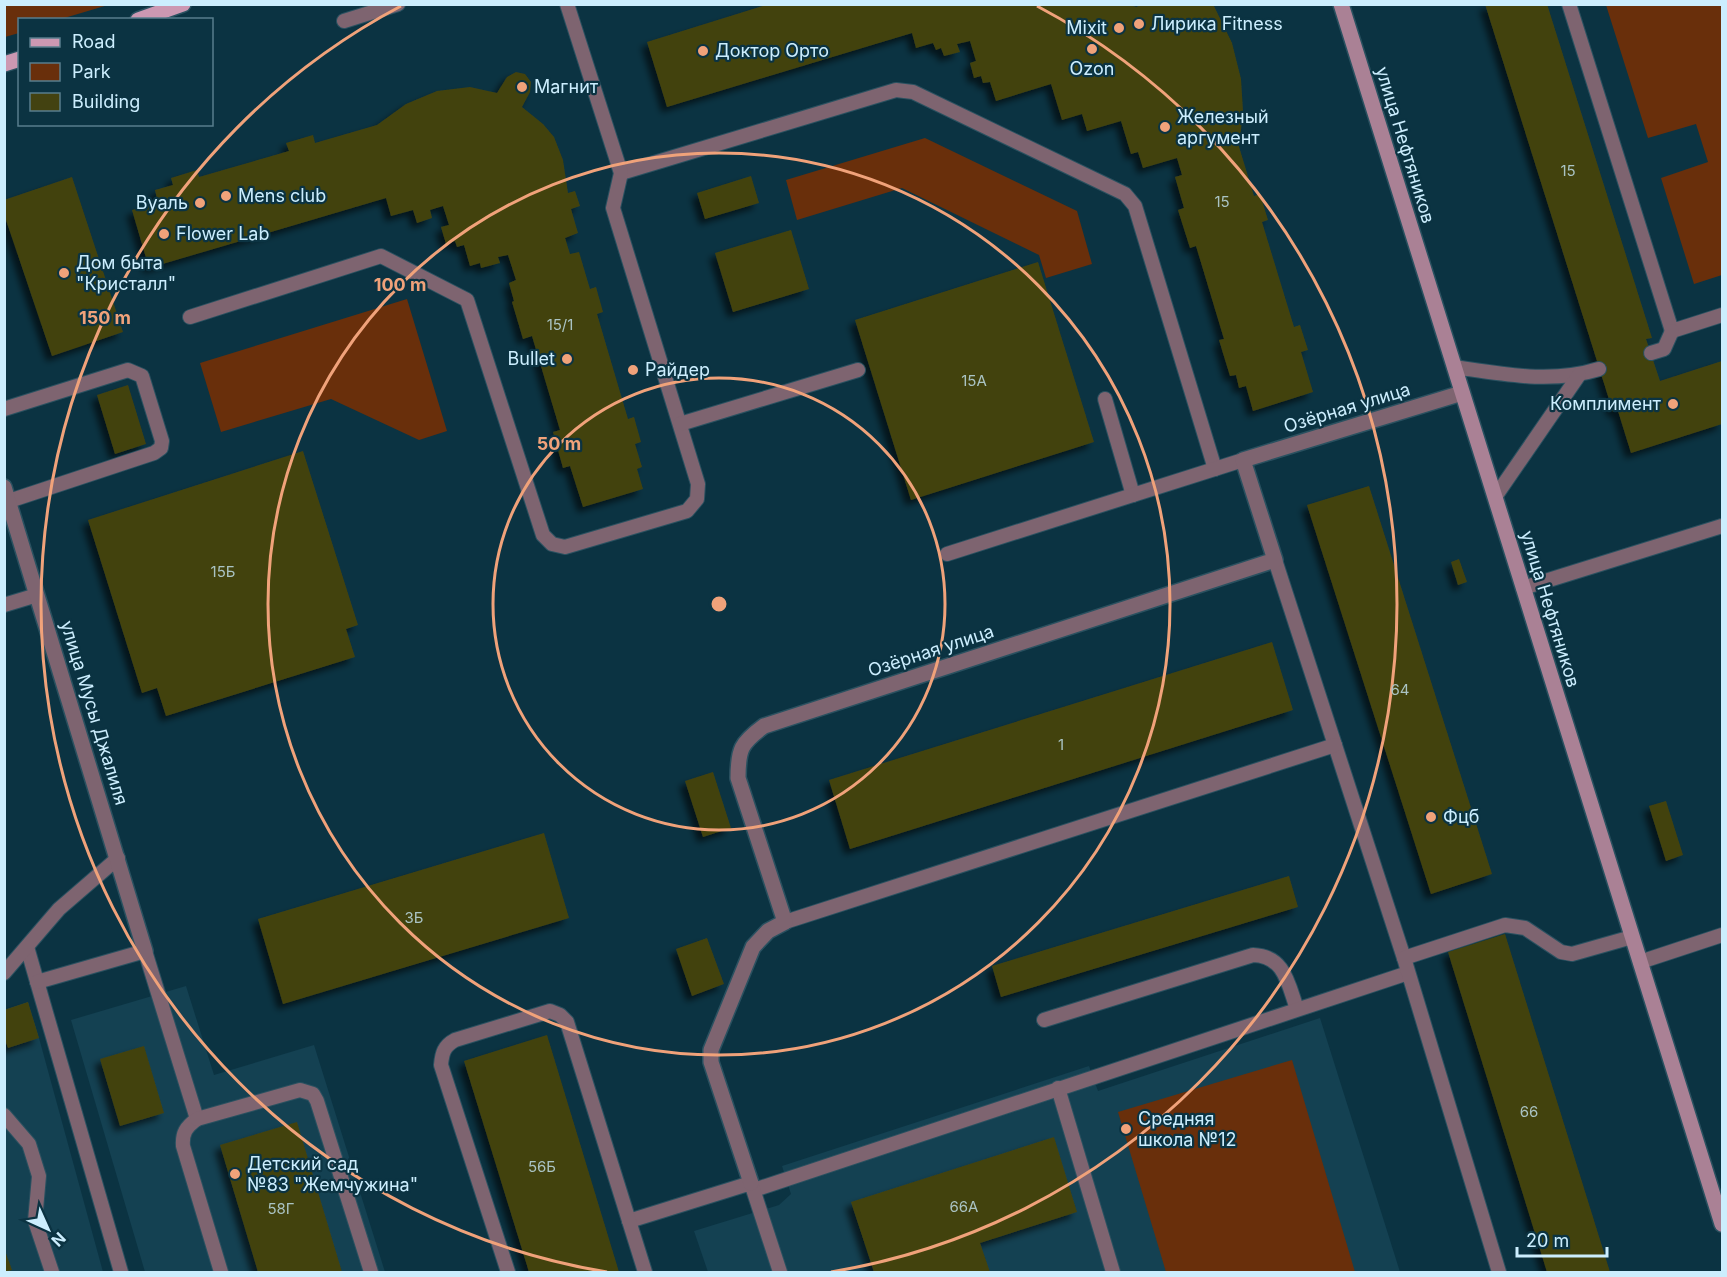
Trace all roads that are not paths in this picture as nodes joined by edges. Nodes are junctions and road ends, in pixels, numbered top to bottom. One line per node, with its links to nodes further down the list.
1 (183, 4): 6 (main road)
2 (398, 4): 7 (lane)
3 (567, 4): 8 (lane)
4 (1341, 4): 13 (main road, улица Нефтяников)
5 (1569, 4): 11 (lane)
6 (144, 18)
7 (344, 21)
8 (621, 173): 20 (lane); 22 (lane)
9 (1722, 315): 11 (lane)
10 (190, 317): 20 (lane)
11 (1672, 331): 12 (lane)
12 (1651, 353)
13 (1454, 367): 16 (lane); 17 (main road, улица Нефтяников)
14 (1599, 369): 16 (lane)
15 (858, 370): 20 (lane)
16 (1579, 375): 25 (lane)
17 (1462, 393): 21 (street, Озёрная улица); 25 (main road, улица Нефтяников)
18 (1105, 399): 24 (lane)
19 (4, 409): 23 (lane)
20 (680, 424)
21 (1243, 460): 22 (lane); 28 (street)
22 (1215, 469): 24 (lane)
23 (7, 494): 30 (street, улица Мусы Джалиля)
24 (1133, 495): 27 (lane)
25 (1495, 497): 29 (main road, улица Нефтяников)
26 (1722, 526): 29 (lane)
27 (947, 554)
28 (1275, 560): 32 (lane); 34 (street, Озёрная улица)
29 (1523, 588): 36 (main road, улица Нефтяников)
30 (37, 595): 31 (lane); 33 (street, улица Мусы Джалиля)
31 (4, 605)
32 (1335, 745): 34 (lane); 39 (lane)
33 (118, 858): 37 (lane); 38 (street, улица Мусы Джалиля)
34 (786, 922): 49 (street)
35 (1722, 934): 40 (lane)
36 (1632, 937): 39 (lane); 40 (main road, улица Нефтяников)
37 (27, 947): 41 (lane); 43 (lane)
38 (145, 951): 43 (lane); 48 (lane)
39 (1404, 958): 42 (lane)
40 (1640, 962): 51 (main road, улица Нефтяников)
41 (4, 973)
42 (1408, 973): 44 (lane); 60 (lane)
43 (37, 982): 53 (lane)
44 (1297, 1010): 45 (lane); 46 (lane)
45 (1044, 1020)
46 (1058, 1089): 49 (lane); 59 (lane)
47 (5, 1116): 52 (lane)
48 (197, 1119): 54 (lane); 55 (lane)
49 (753, 1187): 50 (lane); 58 (lane)
50 (629, 1221): 56 (lane); 57 (lane)
51 (1722, 1224)
52 (52, 1272)
53 (121, 1272)
54 (221, 1272)
55 (371, 1272)
56 (508, 1272)
57 (645, 1272)
58 (780, 1272)
59 (1113, 1272)
60 (1499, 1272)

